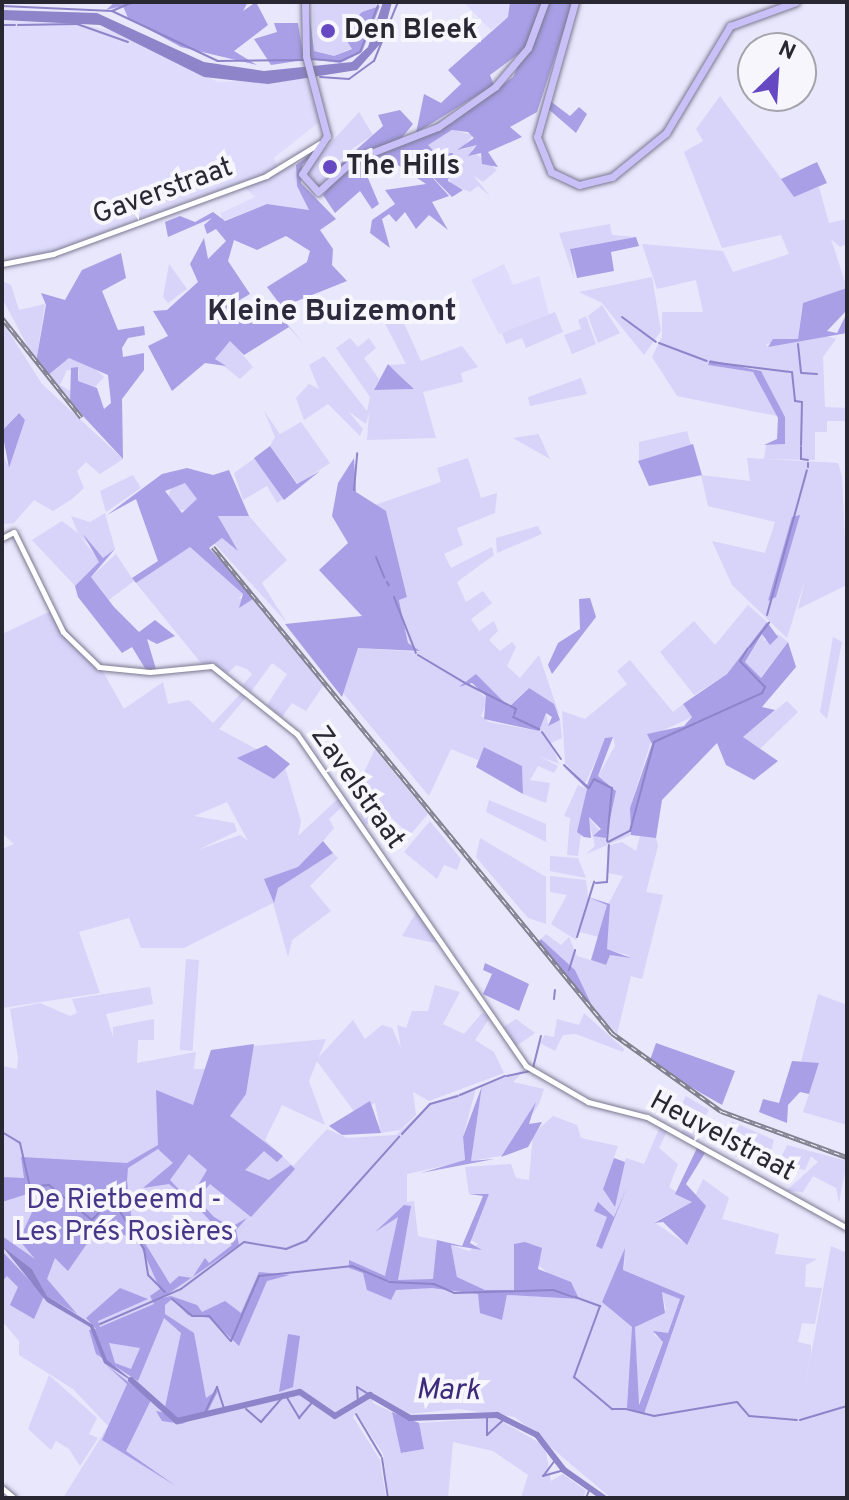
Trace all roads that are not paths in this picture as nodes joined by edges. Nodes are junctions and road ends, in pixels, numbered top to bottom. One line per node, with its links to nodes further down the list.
1 (305, 2): 5 (main road)
2 (545, 2): 5 (main road)
3 (575, 2): 4 (main road)
4 (796, 2)
5 (327, 136): 6 (street, Gaverstraat)
6 (2, 264)
7 (2, 538): 8 (street, Zavelstraat)
8 (531, 1070): 9 (street, Heuvelstraat)
9 (847, 1228)
10 (2, 1488): 11 (street)
11 (14, 1498)

